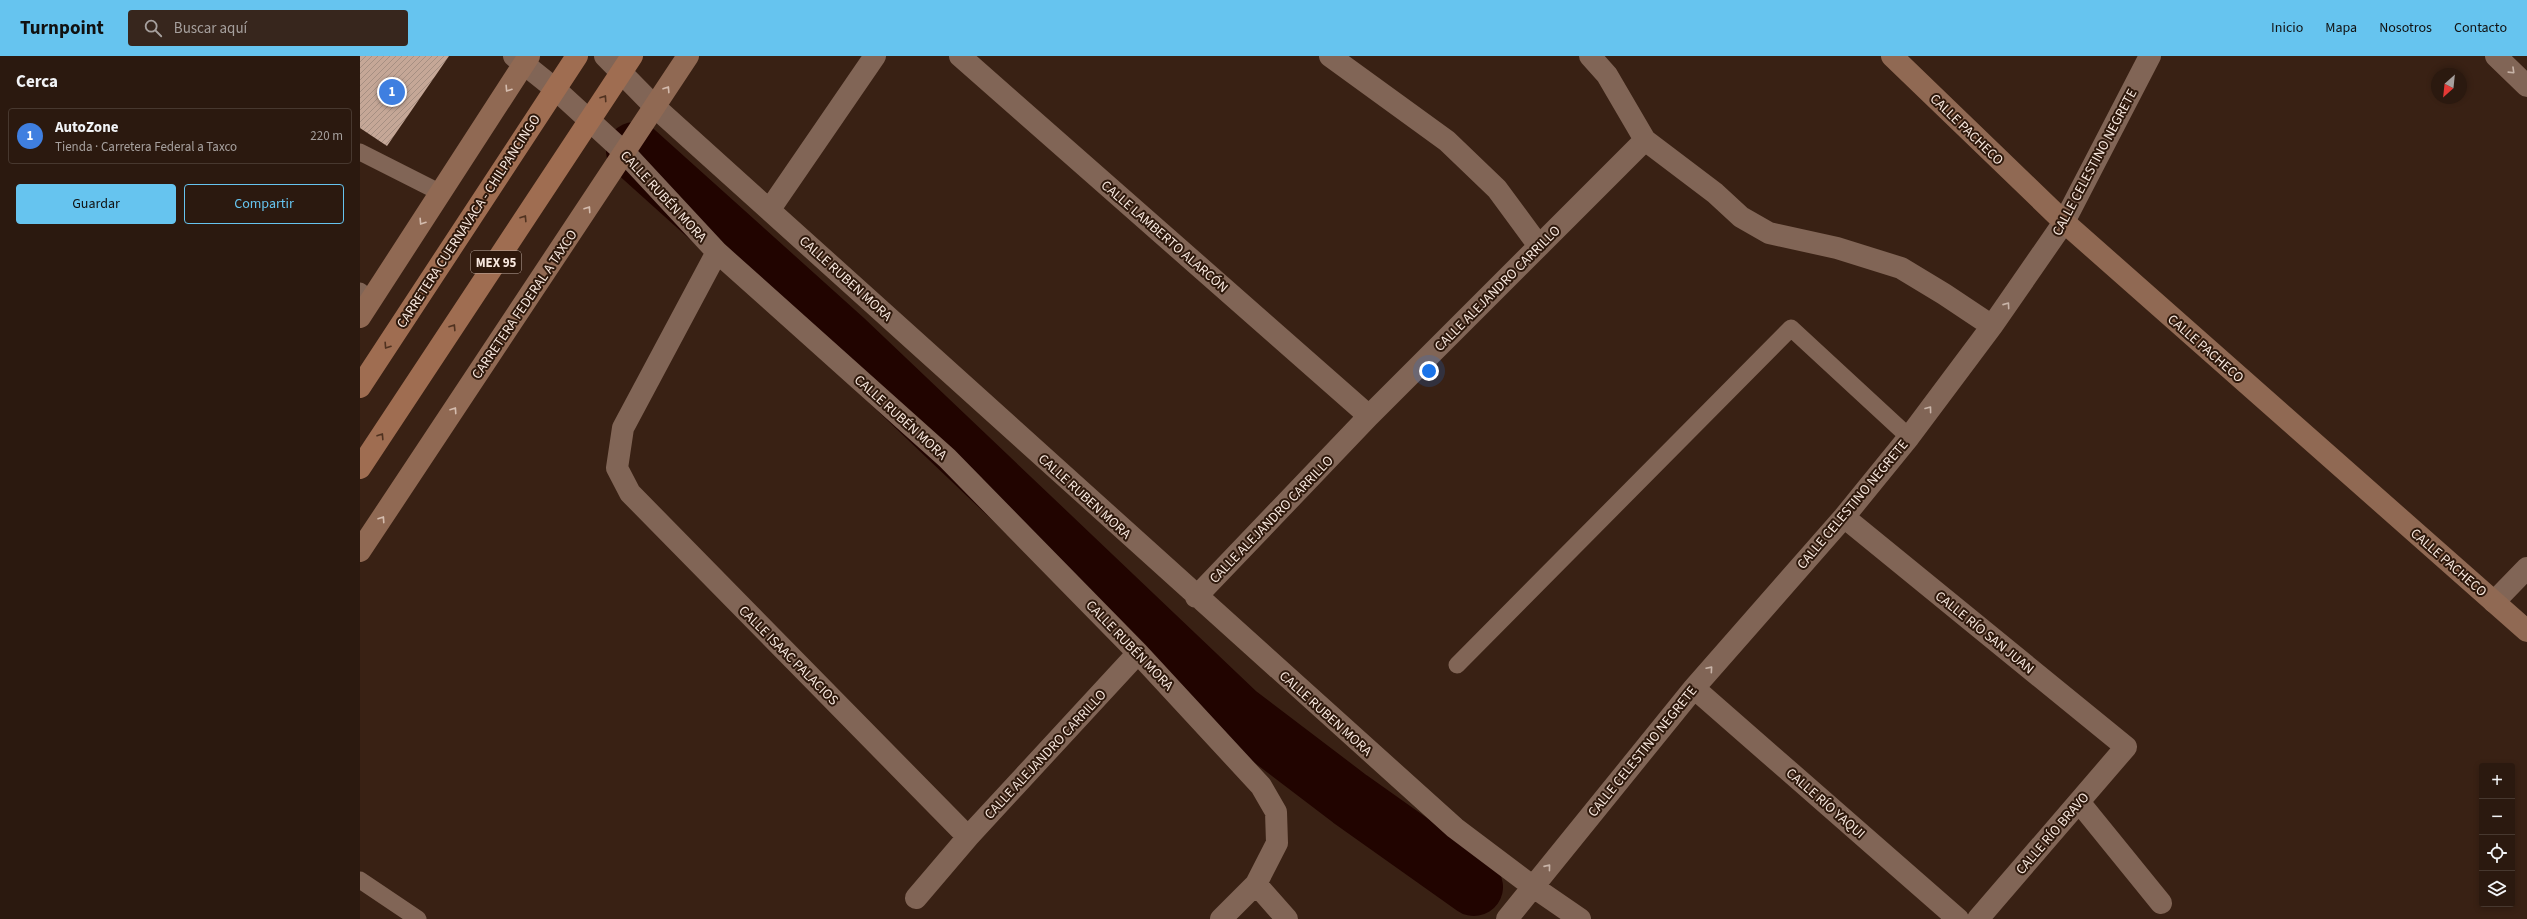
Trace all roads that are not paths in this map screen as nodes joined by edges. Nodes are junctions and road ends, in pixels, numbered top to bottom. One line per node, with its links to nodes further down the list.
1 (577, 56): 14 (main road, CARRETERA CUERNAVACA - CHILPANCINGO / MEX 95)
2 (605, 56): 12 (street, CALLE RUBEN MORA)
3 (688, 56): 15 (street, CARRETERA FEDERAL A TAXCO, one-way to 3)
4 (875, 56): 21 (street)
5 (960, 56): 28 (street, CALLE LAMBERTO ALARCÓN)
6 (1330, 56): 23 (street)
7 (1590, 56): 17 (street)
8 (1892, 56): 22 (street, CALLE PACHECO)
9 (2150, 56): 22 (street, CALLE CELESTINO NEGRETE)
10 (2496, 56): 13 (street, one-way to 13)
11 (522, 59): 14 (street, CALLE RUBÉN MORA); 20 (street, one-way to 20)
12 (626, 64): 15 (street, CALLE RUBEN MORA); 16 (main road, MEX 95, one-way to 12)
13 (2527, 86)
14 (554, 88): 16 (street, CALLE RUBÉN MORA); 27 (main road, CARRETERA CUERNAVACA - CHILPANCINGO / MEX 95, one-way to 27)
15 (655, 107): 19 (street, CARRETERA FEDERAL A TAXCO); 21 (street, CALLE RUBEN MORA)
16 (589, 120): 19 (street, CALLE RUBÉN MORA); 30 (main road, MEX 95, one-way to 16)
17 (1645, 140): 23 (street, CALLE ALEJANDRO CARRILLO); 26 (street)
18 (360, 152): 20 (lane)
19 (625, 153): 24 (street, CALLE RUBÉN MORA); 32 (street, CARRETERA FEDERAL A TAXCO, one-way to 19)
20 (441, 193): 25 (street, one-way to 25)
21 (770, 209): 34 (street, CALLE RUBEN MORA)
22 (2064, 222): 26 (street, CALLE CELESTINO NEGRETE, one-way to 22); 35 (street, CALLE PACHECO)
23 (1539, 246): 28 (street, CALLE ALEJANDRO CARRILLO)
24 (717, 252): 37 (street, CALLE RUBÉN MORA); 42 (street, CALLE ISAAC PALACIOS)
25 (364, 303)
26 (1992, 326): 29 (street, CALLE CELESTINO NEGRETE, one-way to 26)
27 (360, 387)
28 (1369, 416): 34 (street, CALLE ALEJANDRO CARRILLO)
29 (1908, 437): 31 (street, CALLE CELESTINO NEGRETE); 38 (lane)
30 (360, 468)
31 (1844, 517): 39 (street, CALLE CELESTINO NEGRETE, one-way to 31); 40 (street, CALLE RÍO SAN JUAN)
32 (360, 551)
33 (2527, 568): 35 (street)
34 (1196, 597): 45 (street, CALLE RUBEN MORA)
35 (2494, 602): 36 (street, CALLE PACHECO)
36 (2527, 631)
37 (1138, 653): 42 (street, CALLE ALEJANDRO CARRILLO); 44 (street, CALLE RUBÉN MORA)
38 (1456, 665)
39 (1694, 688): 45 (street, CALLE CELESTINO NEGRETE, one-way to 39); 53 (street, CALLE RÍO YAQUI)
40 (2126, 747): 41 (street, CALLE RÍO BRAVO)
41 (2079, 802): 47 (street); 54 (street, CALLE RÍO BRAVO)
42 (968, 837): 46 (street, CALLE ALEJANDRO CARRILLO)
43 (360, 880): 48 (lane)
44 (1256, 884): 49 (street, CALLE RUBÉN MORA); 50 (street)
45 (1532, 886): 51 (street, CALLE CELESTINO NEGRETE); 52 (street, CALLE RUBEN MORA)
46 (916, 898)
47 (2161, 903)
48 (418, 919)
49 (1221, 919)
50 (1288, 919)
51 (1507, 919)
52 (1580, 919)
53 (1958, 919)
54 (1978, 919)

